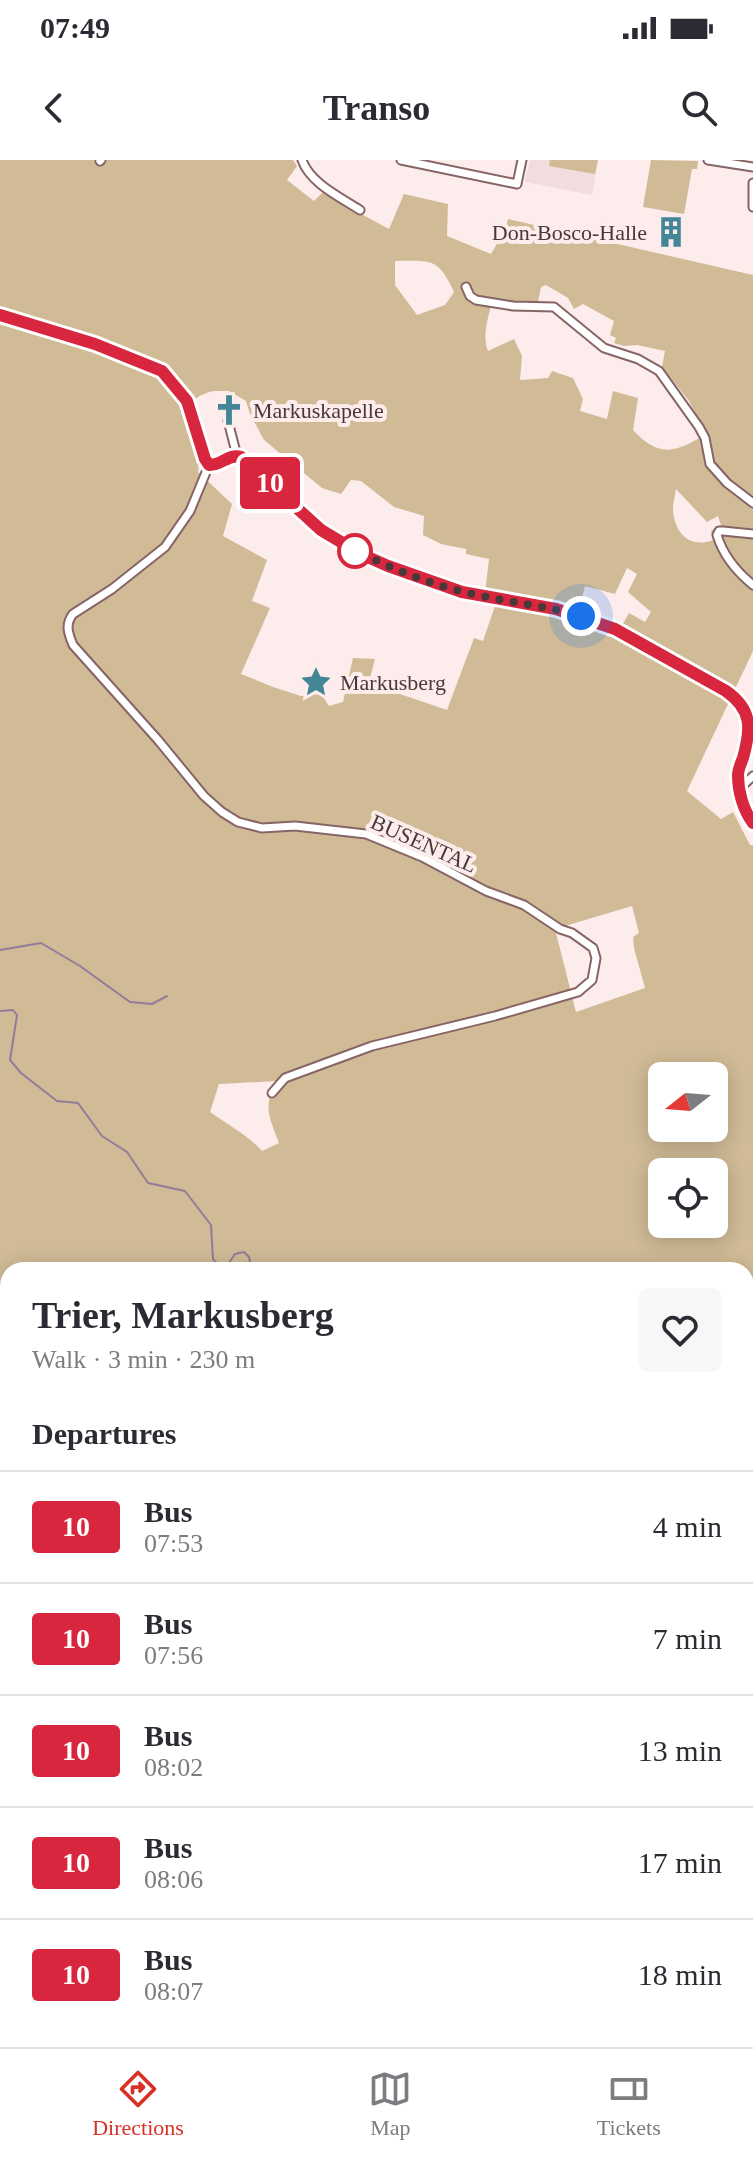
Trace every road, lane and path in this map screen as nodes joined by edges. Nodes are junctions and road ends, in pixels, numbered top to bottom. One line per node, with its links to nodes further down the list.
1 (302, 160): 8 (street)
2 (401, 160): 3 (street)
3 (522, 160)
4 (708, 160): 5 (street)
5 (753, 167)
6 (753, 183): 7 (street)
7 (753, 207)
8 (360, 210)
9 (466, 287): 14 (street)
10 (0, 315): 13 (street)
11 (228, 421): 12 (street)
12 (237, 456): 13 (street); 18 (street)
13 (209, 465): 20 (street, BUSENTAL)
14 (753, 503)
15 (753, 534): 16 (street)
16 (753, 585)
17 (753, 776): 18 (street)
18 (740, 788): 19 (street)
19 (753, 823)
20 (272, 1093)

